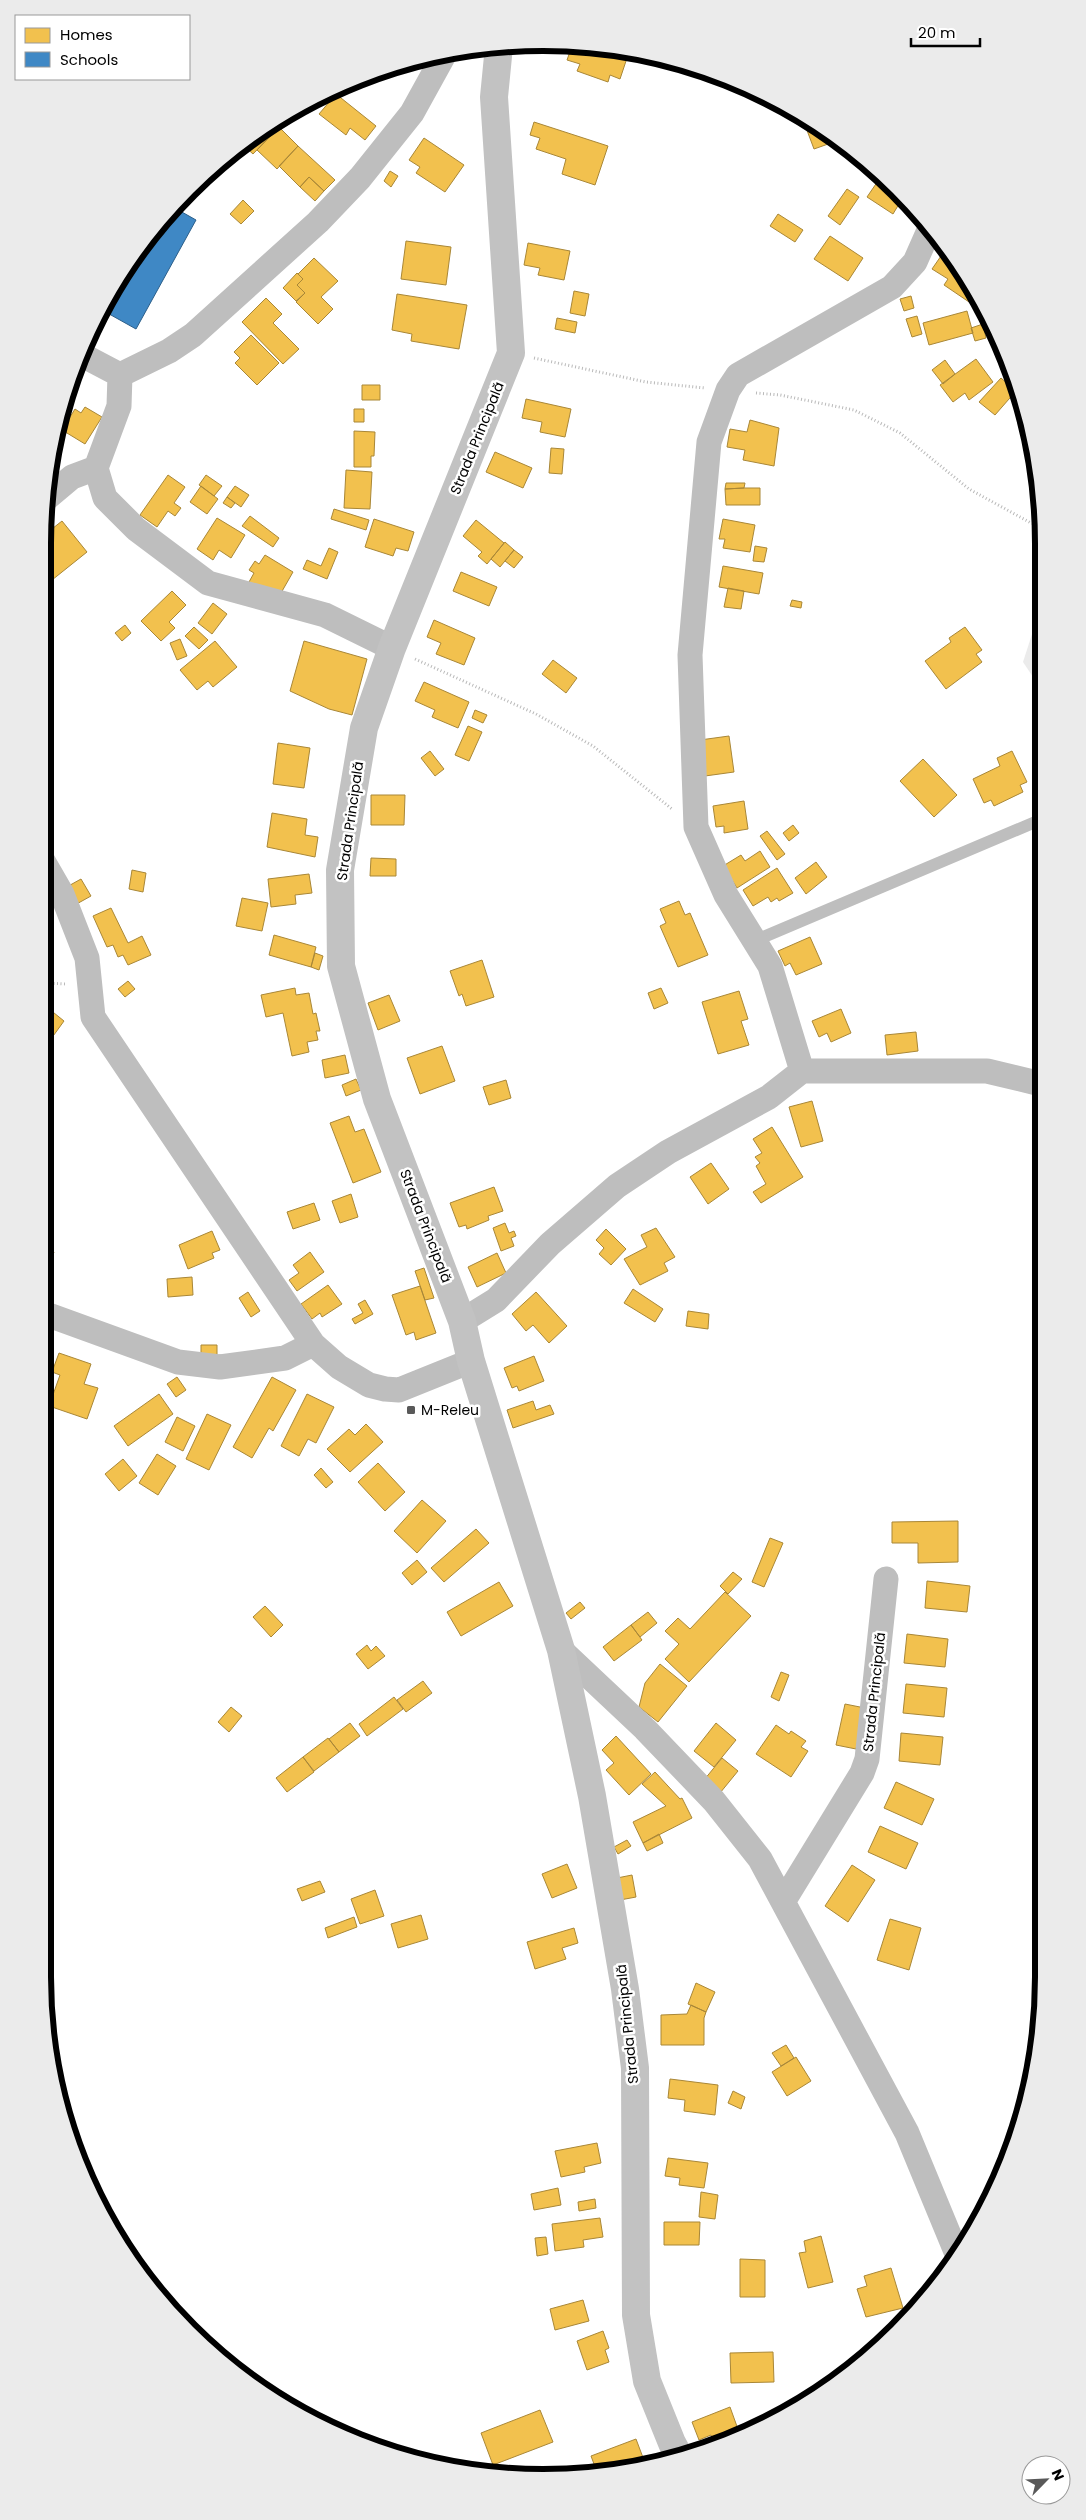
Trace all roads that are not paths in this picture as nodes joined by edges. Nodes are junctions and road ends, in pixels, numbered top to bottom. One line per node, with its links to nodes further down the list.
1 (497, 53): 8 (street, Strada Principală)
2 (439, 63): 5 (street)
3 (927, 236): 11 (street)
4 (88, 358): 5 (street)
5 (120, 375): 6 (street)
6 (96, 468): 7 (street); 8 (street)
7 (54, 492)
8 (392, 648): 15 (street, Strada Principală)
9 (1035, 822): 11 (lane)
10 (51, 875): 16 (street)
11 (754, 941): 12 (street)
12 (802, 1071): 13 (street); 15 (street)
13 (1035, 1083)
14 (51, 1316): 16 (street)
15 (462, 1322): 17 (street, Strada Principală)
16 (312, 1344): 17 (street)
17 (471, 1360): 19 (street, Strada Principală)
18 (886, 1579): 20 (street, Strada Principală)
19 (561, 1650): 20 (street, Strada Principală); 22 (street, Strada Principală)
20 (783, 1902): 21 (street, Strada Principală)
21 (955, 2246)
22 (676, 2450)

